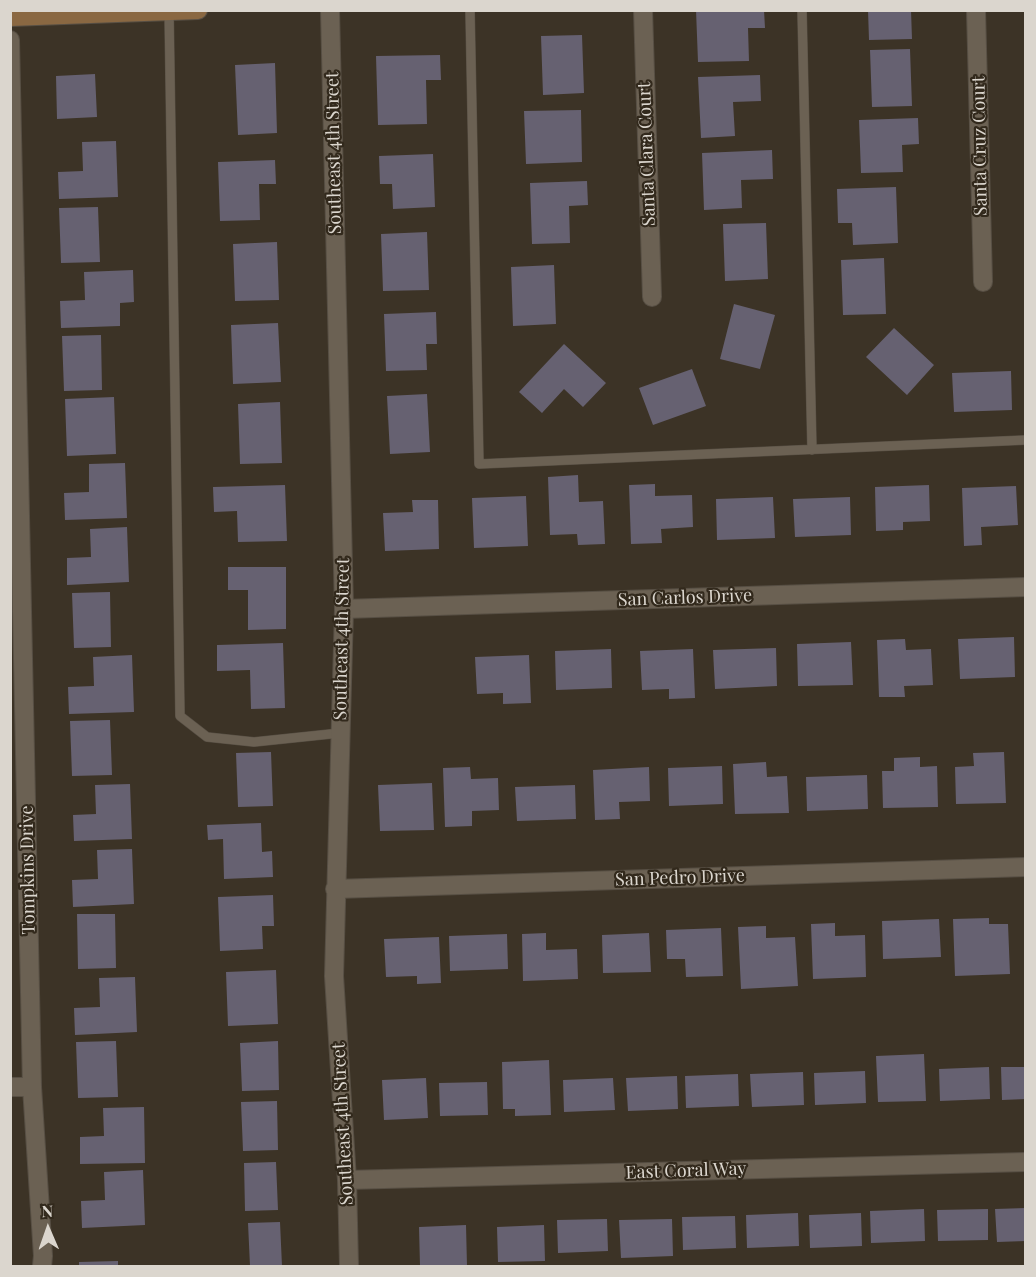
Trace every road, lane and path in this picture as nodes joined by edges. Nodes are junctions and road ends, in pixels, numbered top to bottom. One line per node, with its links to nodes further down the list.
1 (198, 10): 7 (main road)
2 (330, 10): 15 (street, Southeast 4th Street)
3 (470, 10): 13 (lane)
4 (643, 10): 11 (street, Santa Clara Court)
5 (802, 10): 13 (lane)
6 (976, 10): 10 (street, Santa Cruz Court)
7 (169, 11): 8 (main road); 16 (lane)
8 (10, 17)
9 (10, 40): 20 (street, Tompkins Drive)
10 (983, 282)
11 (652, 297)
12 (1026, 440): 13 (lane)
13 (812, 450)
14 (1026, 587): 15 (street, San Carlos Drive)
15 (344, 609): 16 (street, Southeast 4th Street)
16 (340, 733): 18 (street, Southeast 4th Street)
17 (1026, 867): 18 (street, San Pedro Drive)
18 (335, 889): 22 (street, Southeast 4th Street)
19 (10, 1087): 20 (street)
20 (32, 1087): 23 (street, Tompkins Drive)
21 (1026, 1162): 22 (street, East Coral Way)
22 (347, 1180): 24 (street, Southeast 4th Street)
23 (42, 1266)
24 (349, 1266)

